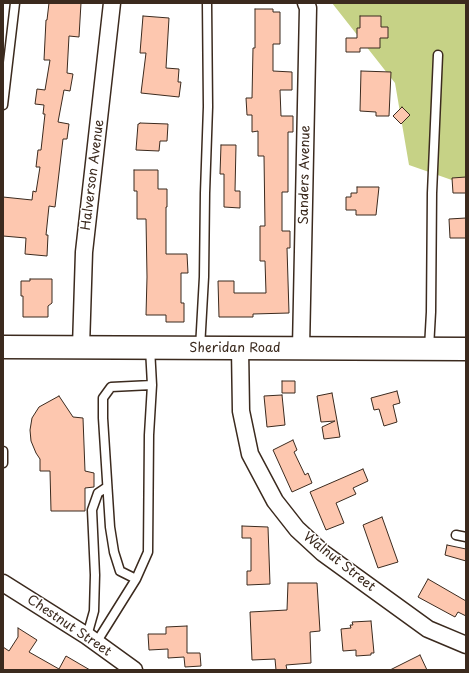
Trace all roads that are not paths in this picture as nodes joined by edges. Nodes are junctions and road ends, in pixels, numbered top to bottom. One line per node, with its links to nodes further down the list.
1 (15, 3): 6 (lane)
2 (112, 3): 10 (street, Halverson Avenue)
3 (208, 3): 12 (lane)
4 (306, 3): 14 (street, Sanders Avenue)
5 (3, 28): 6 (lane)
6 (12, 29): 8 (lane)
7 (438, 55): 15 (lane)
8 (3, 105)
9 (3, 347): 10 (main road, Sheridan Road)
10 (81, 347): 11 (main road, Sheridan Road)
11 (150, 348): 12 (main road, Sheridan Road); 17 (lane)
12 (200, 348): 13 (main road, Sheridan Road)
13 (240, 348): 14 (main road, Sheridan Road); 26 (street, Walnut Street)
14 (301, 348): 15 (main road, Sheridan Road)
15 (429, 348): 16 (main road, Sheridan Road)
16 (466, 349)
17 (152, 385): 20 (lane); 23 (lane)
18 (3, 451): 19 (lane)
19 (3, 463)
20 (107, 487): 23 (lane); 25 (lane)
21 (456, 535): 22 (lane)
22 (466, 537)
23 (136, 579): 25 (lane)
24 (3, 583): 25 (street, Chestnut Street)
25 (92, 639): 27 (street, Chestnut Street)
26 (466, 645)
27 (134, 670)

